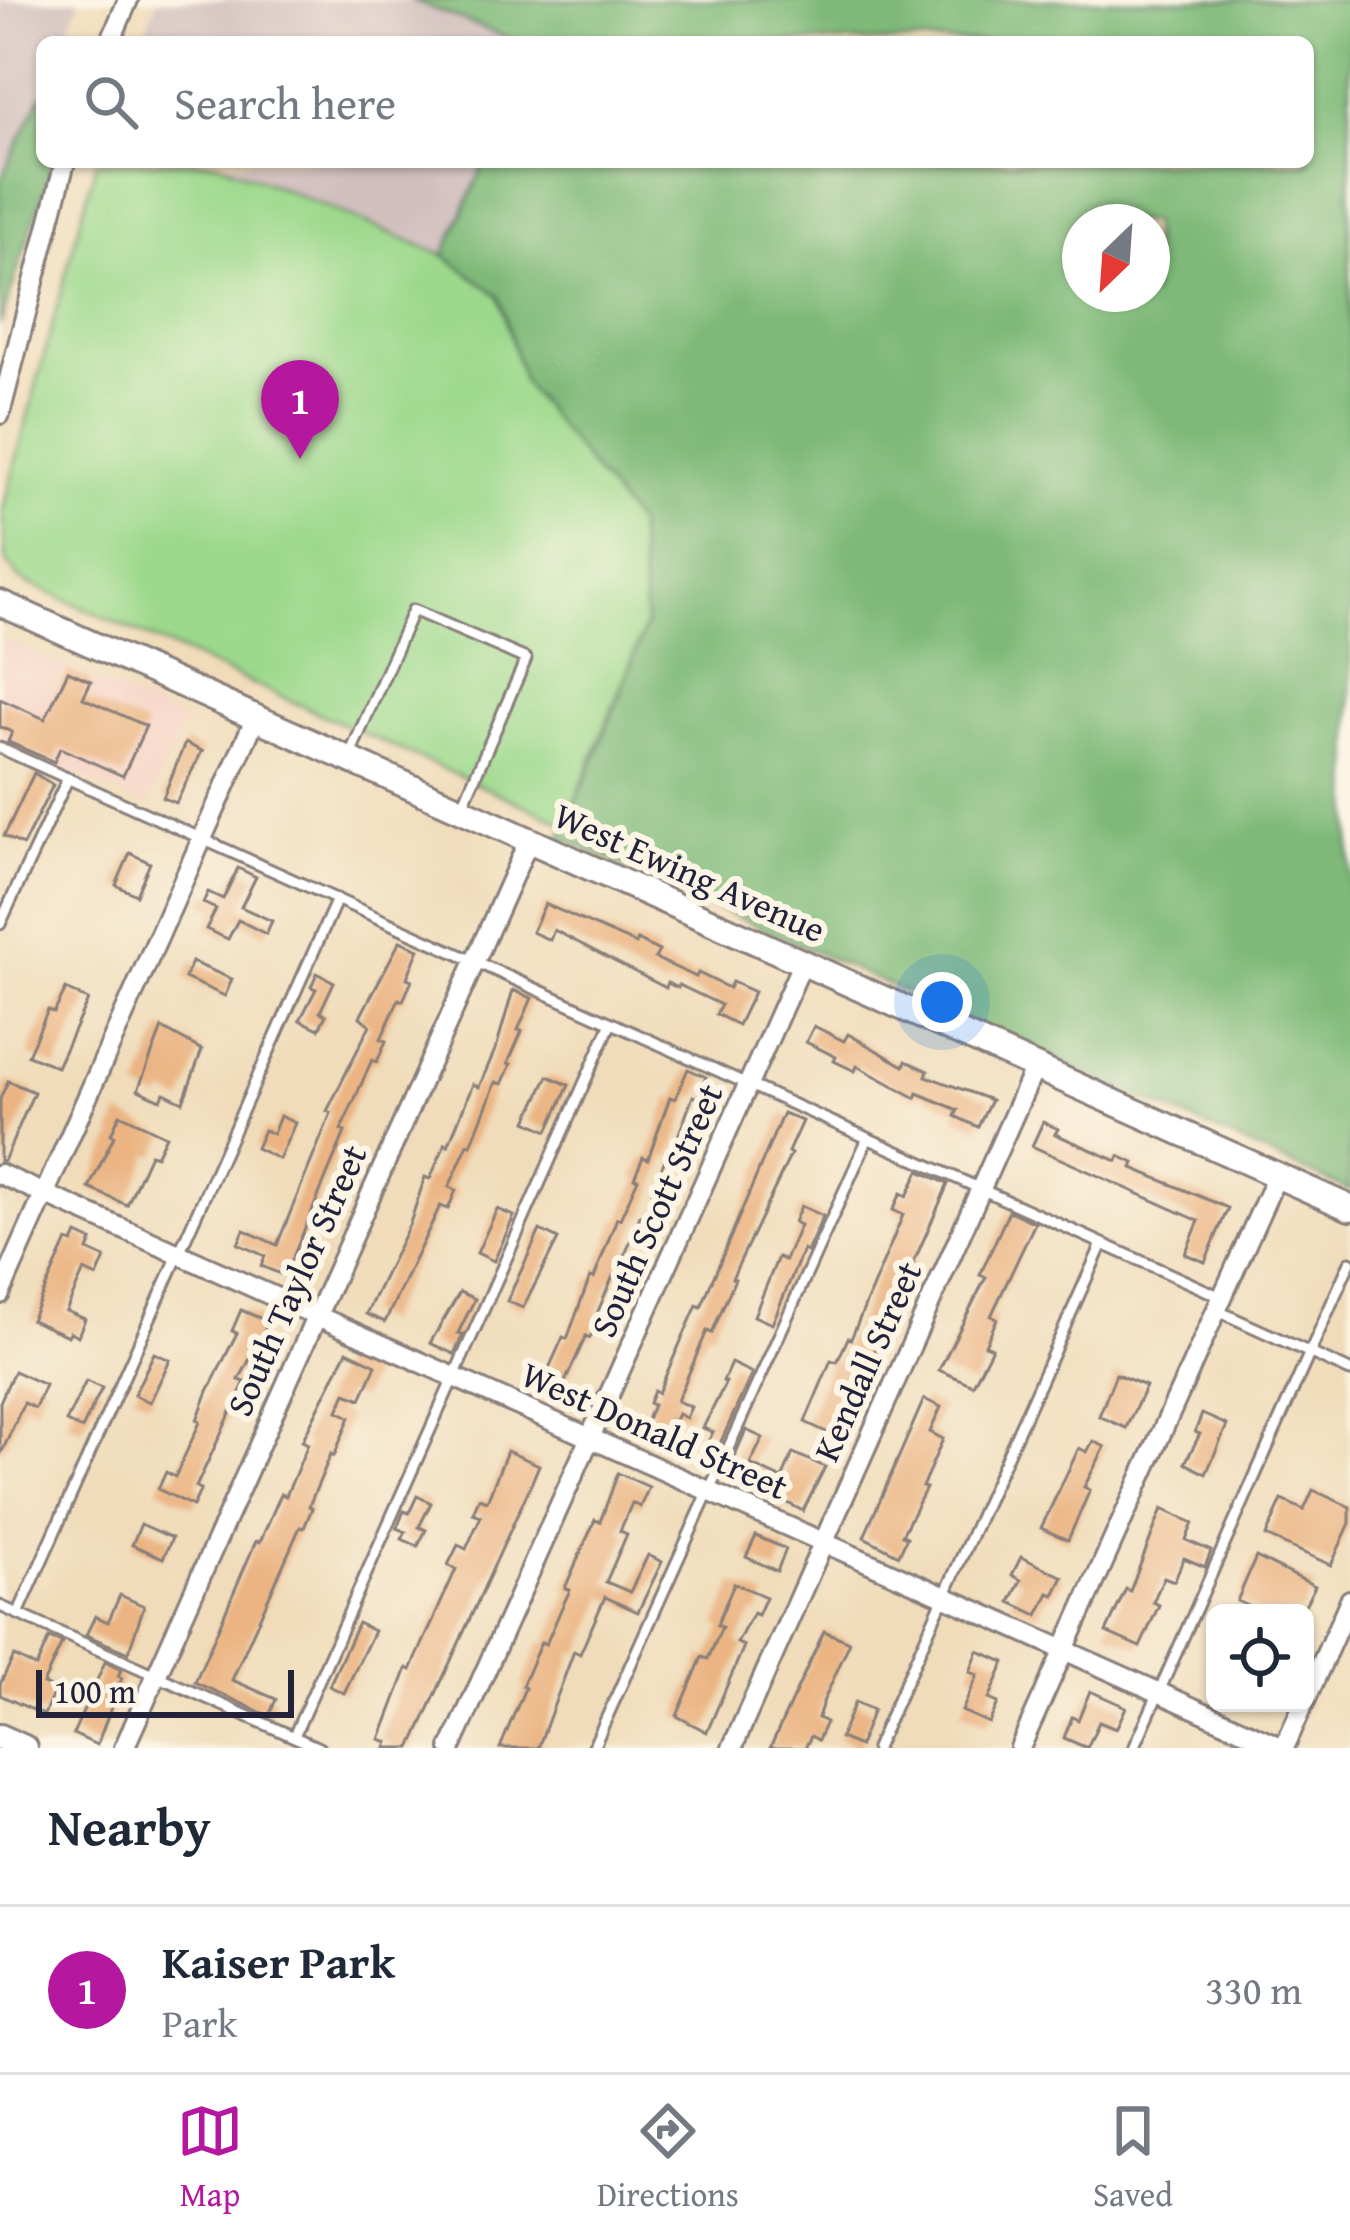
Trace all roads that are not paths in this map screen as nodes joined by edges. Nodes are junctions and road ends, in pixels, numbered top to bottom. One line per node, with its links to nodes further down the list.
1 (128, 0): 2 (street)
2 (113, 36)
3 (63, 168): 4 (street)
4 (0, 414)
5 (0, 603): 6 (street, West Ewing Avenue)
6 (256, 717): 8 (street, West Ewing Avenue); 11 (street)
7 (0, 748): 9 (lane)
8 (348, 759): 10 (street, West Ewing Avenue); 10 (lane)
9 (68, 778): 11 (lane); 14 (lane)
10 (460, 809): 12 (street, West Ewing Avenue)
11 (203, 839): 13 (lane); 24 (street)
12 (529, 840): 15 (street, South Taylor Street); 16 (street, West Ewing Avenue)
13 (337, 899): 15 (lane); 27 (lane)
14 (0, 924)
15 (474, 962): 17 (lane); 31 (street, South Taylor Street)
16 (803, 962): 18 (street, West Ewing Avenue); 19 (street, South Scott Street)
17 (610, 1023): 19 (lane); 34 (lane)
18 (1035, 1066): 22 (street, West Ewing Avenue); 23 (street, Kendall Street)
19 (748, 1084): 20 (lane); 35 (street, South Scott Street)
20 (868, 1138): 23 (lane); 36 (lane)
21 (0, 1174): 24 (street, West Donald Street)
22 (1276, 1175): 25 (street, West Ewing Avenue); 30 (street)
23 (980, 1189): 26 (lane); 37 (street, Kendall Street)
24 (45, 1193): 27 (street, West Donald Street); 29 (street)
25 (1350, 1208)
26 (1102, 1244): 30 (lane); 38 (lane)
27 (180, 1254): 31 (street, West Donald Street); 41 (lane)
28 (1350, 1262): 32 (lane)
29 (0, 1294)
30 (1218, 1303): 32 (lane); 42 (street)
31 (317, 1316): 34 (street, West Donald Street); 43 (street, South Taylor Street)
32 (1310, 1353): 33 (lane); 45 (lane)
33 (1350, 1371)
34 (455, 1376): 35 (street, West Donald Street); 47 (lane)
35 (590, 1436): 36 (street, West Donald Street); 52 (street, South Scott Street)
36 (709, 1491): 37 (street, West Donald Street); 53 (lane)
37 (823, 1542): 38 (street, West Donald Street); 54 (street, Kendall Street)
38 (944, 1597): 42 (street, West Donald Street); 55 (lane)
39 (1350, 1600): 44 (street)
40 (0, 1606): 41 (lane)
41 (18, 1614): 43 (lane)
42 (1063, 1650): 45 (street, West Donald Street); 56 (street)
43 (157, 1676): 47 (lane); 50 (street, South Taylor Street)
44 (1314, 1682)
45 (1159, 1693): 57 (lane); 58 (street, West Donald Street)
46 (1300, 1712): 58 (street)
47 (294, 1736): 51 (lane)
48 (0, 1737): 49 (street)
49 (24, 1748)
50 (124, 1748)
51 (319, 1748)
52 (452, 1748)
53 (593, 1748)
54 (732, 1748)
55 (876, 1748)
56 (1020, 1748)
57 (1134, 1748)
58 (1283, 1748)

